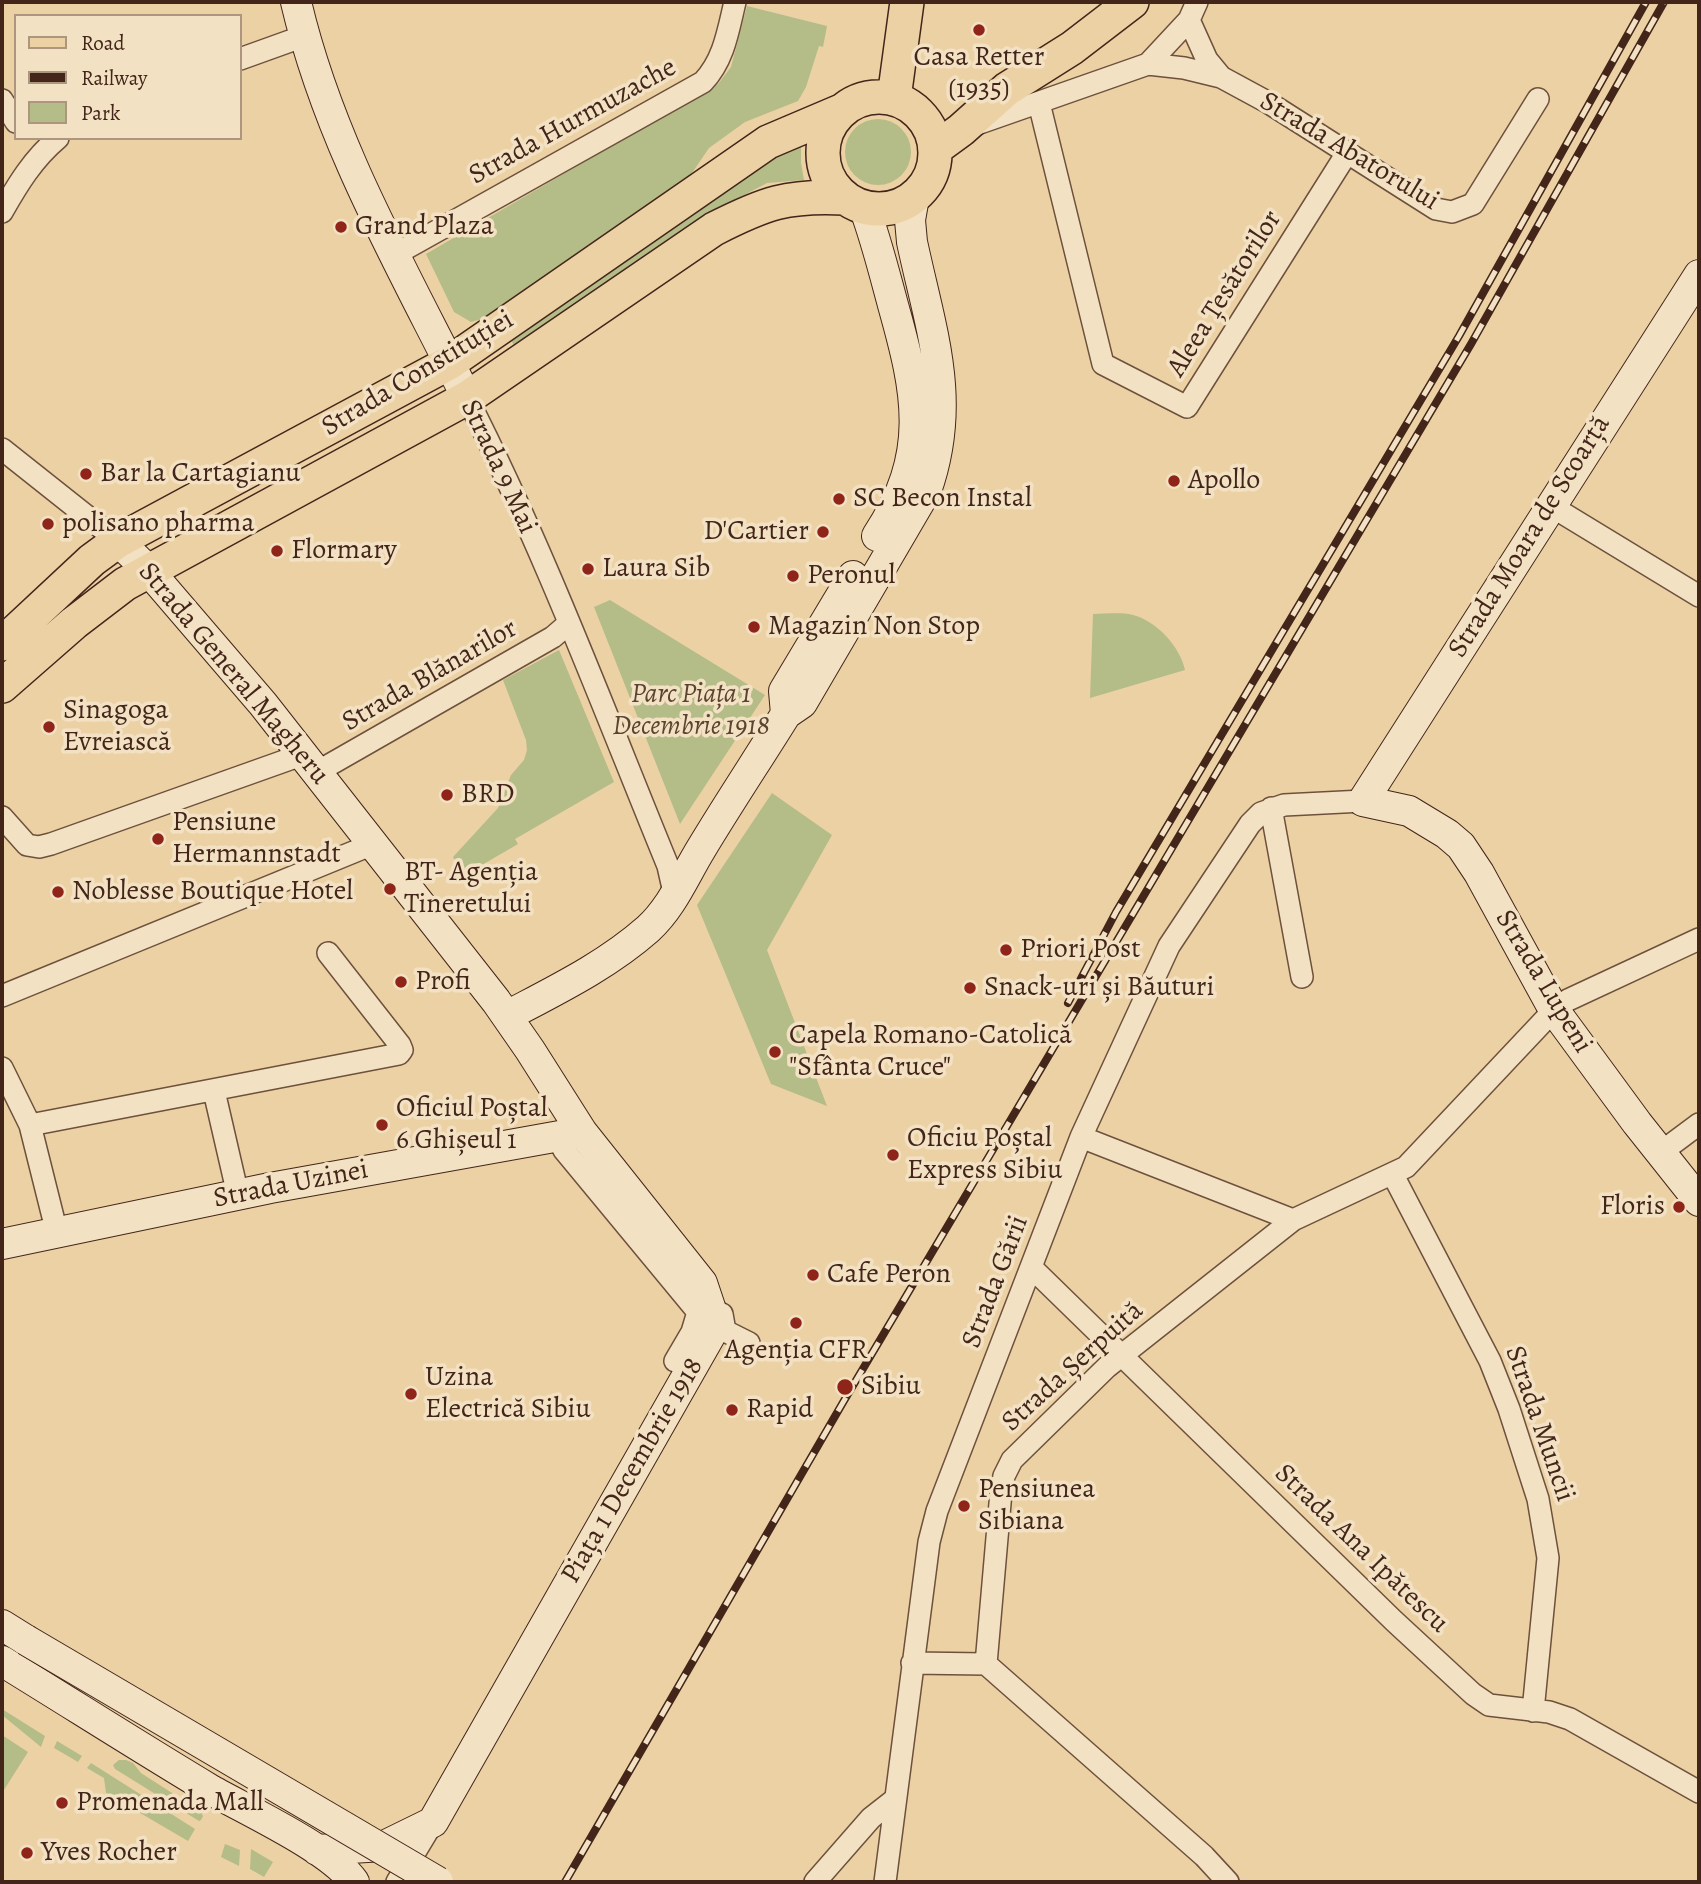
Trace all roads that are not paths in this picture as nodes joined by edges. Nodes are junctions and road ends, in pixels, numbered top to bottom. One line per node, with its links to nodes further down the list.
1 (296, 2): 6 (street, Strada 9 Mai)
2 (735, 2): 23 (street, Strada Hurmuzache)
3 (907, 2): 10 (main road)
4 (1132, 2): 16 (main road)
5 (1193, 11): 8 (street, Strada Abatorului); 9 (street)
6 (304, 36): 7 (street); 23 (street, Strada 9 Mai)
7 (242, 58)
8 (1148, 64): 9 (street, Strada Abatorului); 13 (street, Strada Abatorului)
9 (1221, 77): 19 (street, Strada Abatorului)
10 (894, 98): 14 (main road); 16 (main road)
11 (1538, 99): 19 (street, Strada Abatorului)
12 (2, 100): 15 (street)
13 (1039, 103): 16 (street, Strada Abatorului); 19 (street, Aleea Țesătorilor)
14 (841, 111): 21 (main road); 25 (main road, Strada Constituției)
15 (14, 119)
16 (948, 139): 20 (main road)
17 (51, 140): 18 (street)
18 (34, 145): 22 (street)
19 (1347, 153)
20 (914, 197): 21 (main road); 35 (street)
21 (855, 202): 26 (main road, Strada Constituției); 35 (street)
22 (2, 212)
23 (394, 255): 25 (street, Strada 9 Mai)
24 (1699, 275): 28 (street, Strada Moara de Scoarță)
25 (449, 363): 26 (street, Strada 9 Mai); 29 (main road, Strada Constituției)
26 (467, 398): 30 (main road, Strada Constituției); 32 (street, Strada 9 Mai)
27 (2, 449): 29 (street, Strada General Magheru)
28 (1551, 506): 31 (street); 37 (street, Strada Moara de Scoarță)
29 (118, 541): 30 (street, Strada General Magheru); 33 (main road, Strada Constituției)
30 (148, 570): 34 (main road, Strada Constituției); 36 (street, Strada General Magheru)
31 (1699, 596)
32 (568, 624): 36 (street, Strada Blănarilor); 41 (street, Strada 9 Mai)
33 (2, 644)
34 (2, 686)
35 (786, 714): 41 (street)
36 (311, 763): 39 (street, Strada Blănarilor); 40 (street, Strada General Magheru)
37 (1363, 801): 38 (street); 46 (street, Strada Lupeni)
38 (1271, 808): 44 (street); 53 (street, Strada Gării)
39 (2, 817)
40 (373, 844): 45 (street); 47 (street, Strada General Magheru)
41 (675, 897): 47 (street)
42 (1699, 939): 46 (street, Strada Șerpuită)
43 (328, 953): 49 (street)
44 (1302, 977)
45 (2, 996)
46 (1553, 1010): 54 (street, Strada Lupeni); 55 (street, Strada Șerpuită)
47 (507, 1016): 52 (street, Strada General Magheru)
48 (2, 1068): 51 (street)
49 (214, 1091): 51 (street); 56 (street)
50 (1699, 1124): 54 (street)
51 (30, 1125): 59 (street)
52 (569, 1133): 56 (street, Strada Uzinei); 63 (street)
53 (1081, 1137): 58 (street); 61 (street, Strada Gării)
54 (1660, 1153): 57 (street, Strada Lupeni)
55 (1393, 1175): 58 (street, Strada Șerpuită); 71 (street, Strada Muncii)
56 (238, 1195): 59 (street, Strada Uzinei)
57 (1699, 1201)
58 (1293, 1220): 65 (street, Strada Șerpuită)
59 (57, 1233): 60 (street, Strada Uzinei)
60 (2, 1244)
61 (1032, 1268): 65 (street, Strada Ana Ipătescu); 69 (street, Strada Gării)
62 (709, 1276): 63 (street)
63 (711, 1314): 64 (street); 66 (street); 74 (street, Piața 1 Decembrie 1918)
64 (749, 1343)
65 (1122, 1356): 70 (street, Strada Șerpuită); 71 (street, Strada Ana Ipătescu)
66 (675, 1361)
67 (14, 1632): 78 (street, bridge)
68 (2, 1661): 75 (street)
69 (912, 1663): 70 (street); 73 (street, Strada Gării)
70 (986, 1664): 81 (street)
71 (1532, 1711): 72 (street, Strada Ana Ipătescu)
72 (1699, 1792)
73 (894, 1800): 79 (street); 80 (street, Strada Gării)
74 (433, 1822): 75 (street); 77 (street)
75 (317, 1850): 76 (street)
76 (354, 1882)
77 (397, 1882)
78 (438, 1882)
79 (815, 1882)
80 (885, 1882)
81 (1228, 1882)

